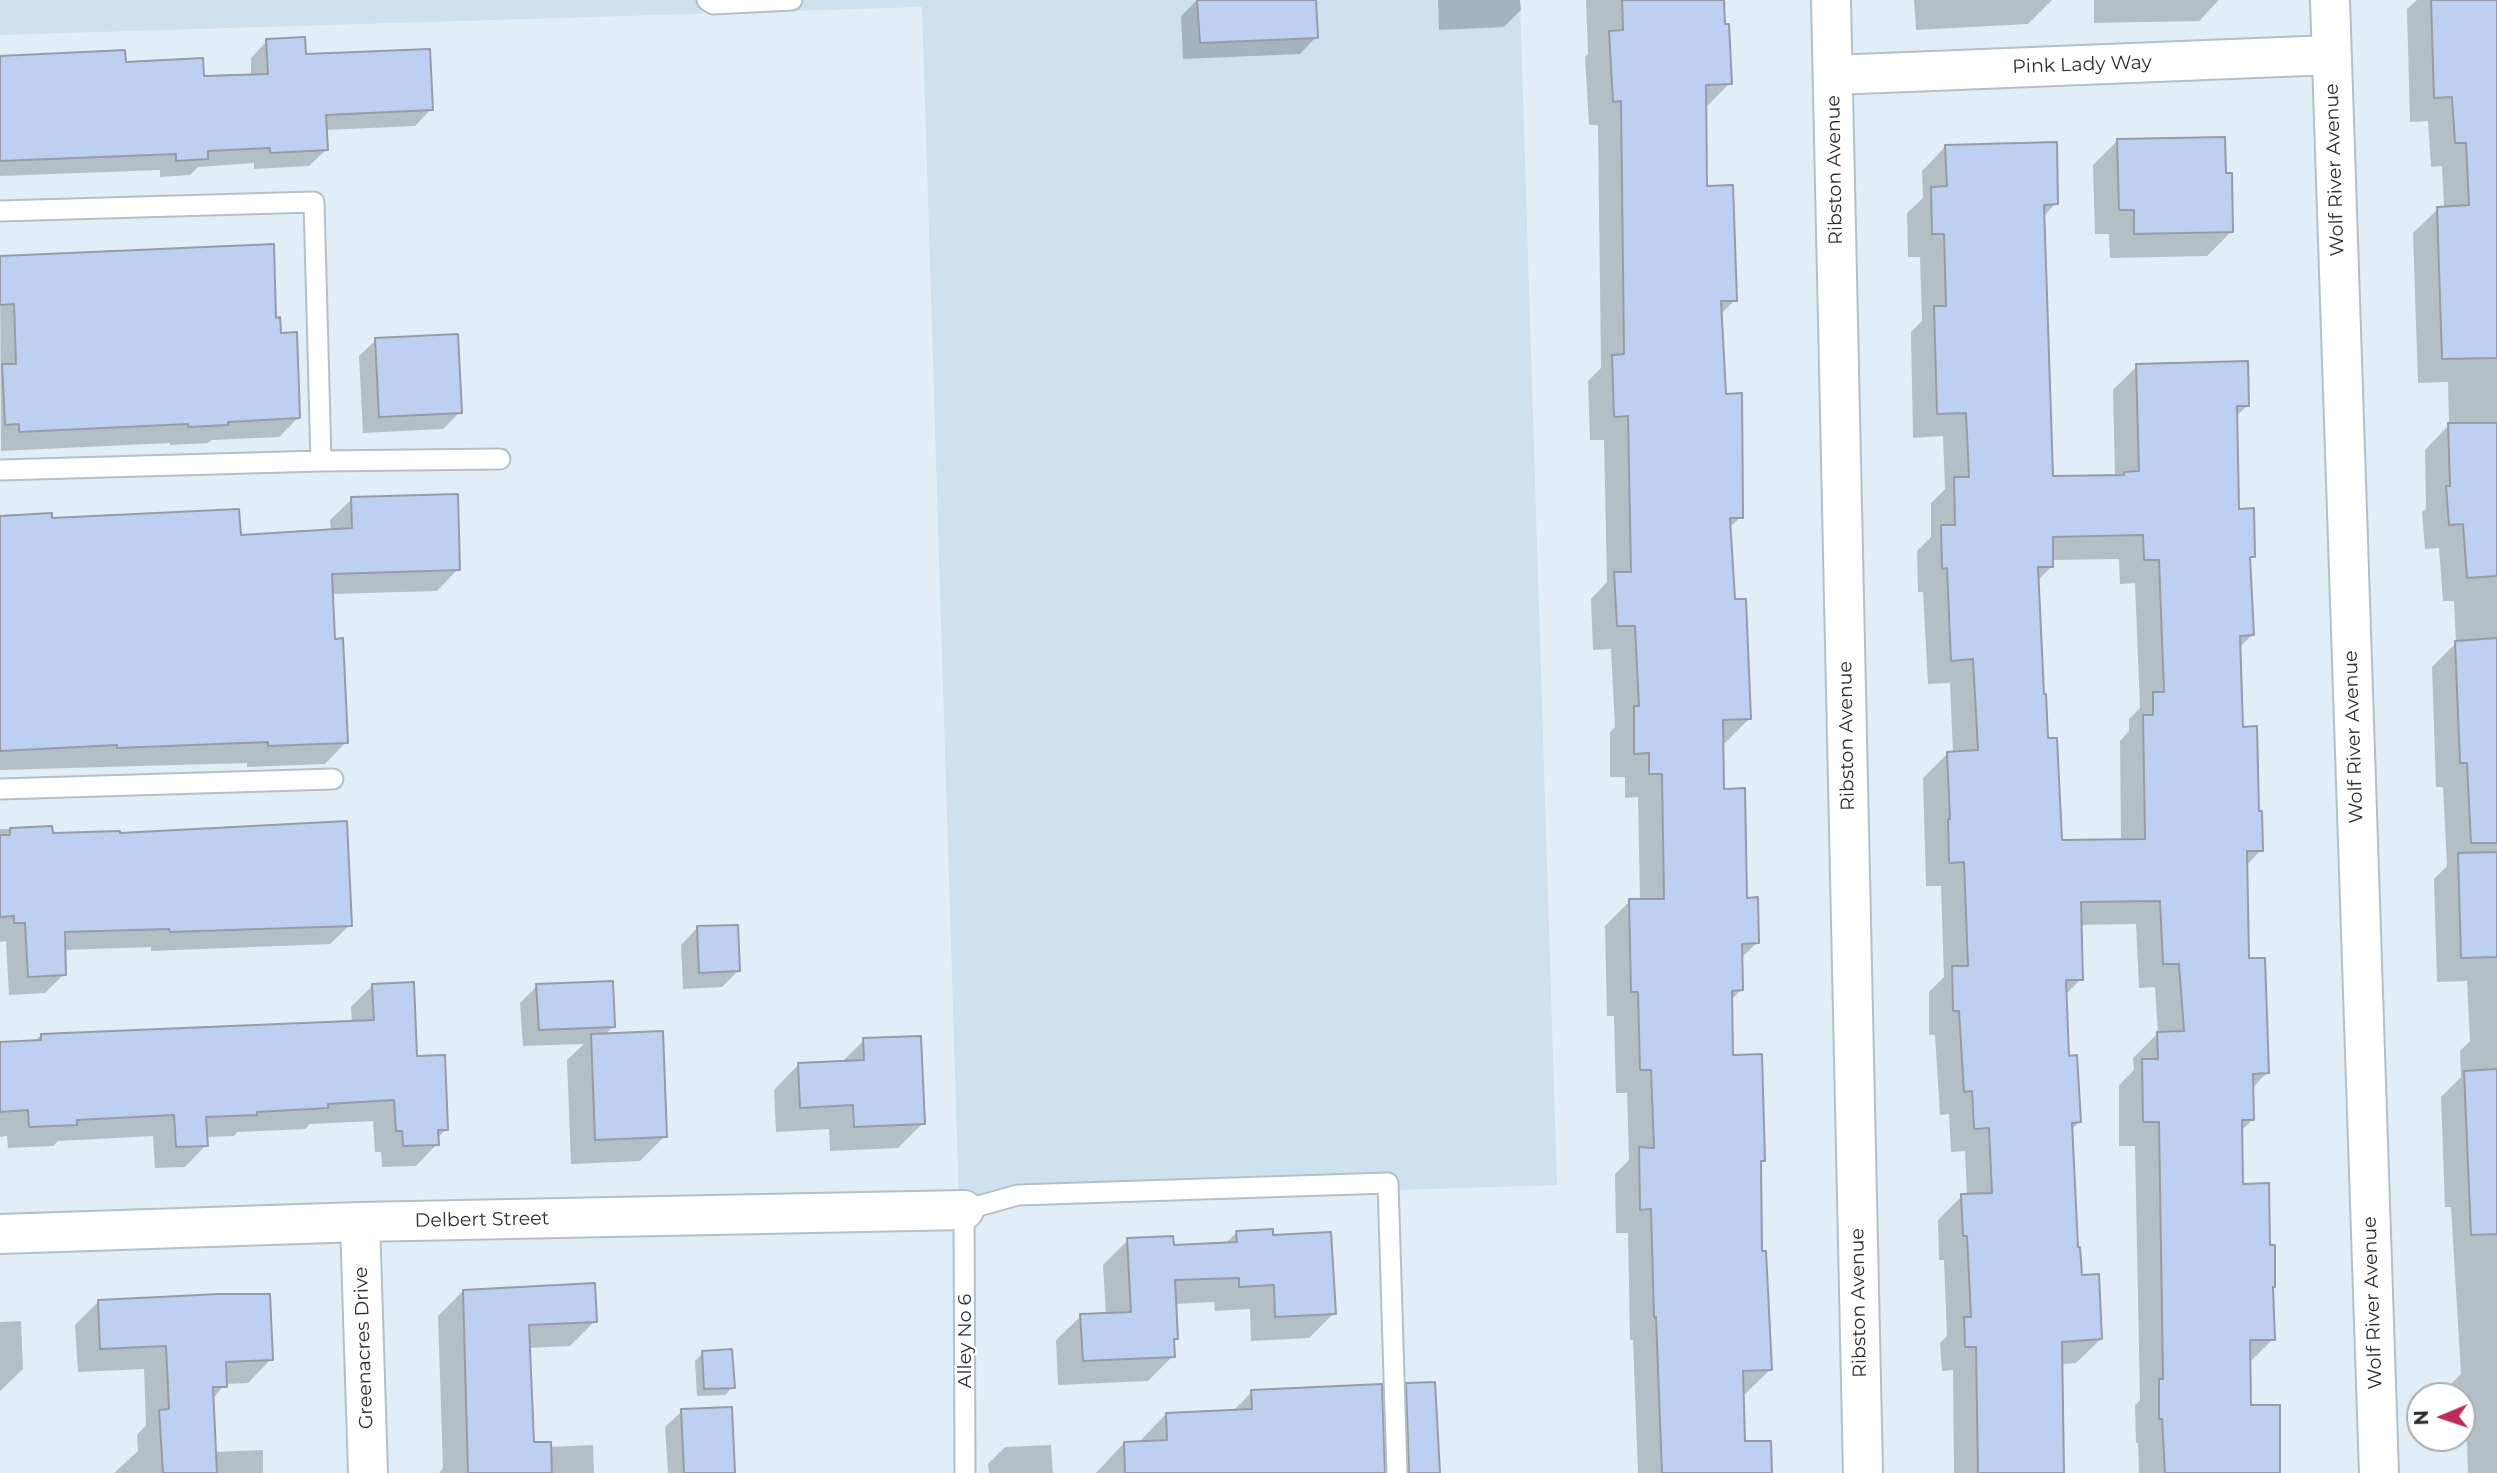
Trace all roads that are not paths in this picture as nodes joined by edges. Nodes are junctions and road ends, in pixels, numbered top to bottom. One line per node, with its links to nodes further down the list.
1 (707, 0): 2 (lane)
2 (792, 0)
3 (1831, 0): 6 (street, Ribston Avenue)
4 (2330, 0): 5 (street, Wolf River Avenue)
5 (2331, 55): 6 (street, Pink Lady Way); 20 (street, Wolf River Avenue)
6 (1833, 75): 19 (street, Ribston Avenue)
7 (0, 211): 9 (lane)
8 (500, 459): 9 (lane)
9 (321, 461): 10 (lane)
10 (0, 470)
11 (333, 779): 12 (lane)
12 (0, 789)
13 (964, 1210): 14 (street, Delbert Street); 17 (lane, Alley No 6); 18 (lane)
14 (360, 1222): 15 (street, Delbert Street); 16 (street, Greenacres Drive)
15 (0, 1234)
16 (368, 1473)
17 (965, 1473)
18 (1397, 1473)
19 (1863, 1473)
20 (2378, 1473)

